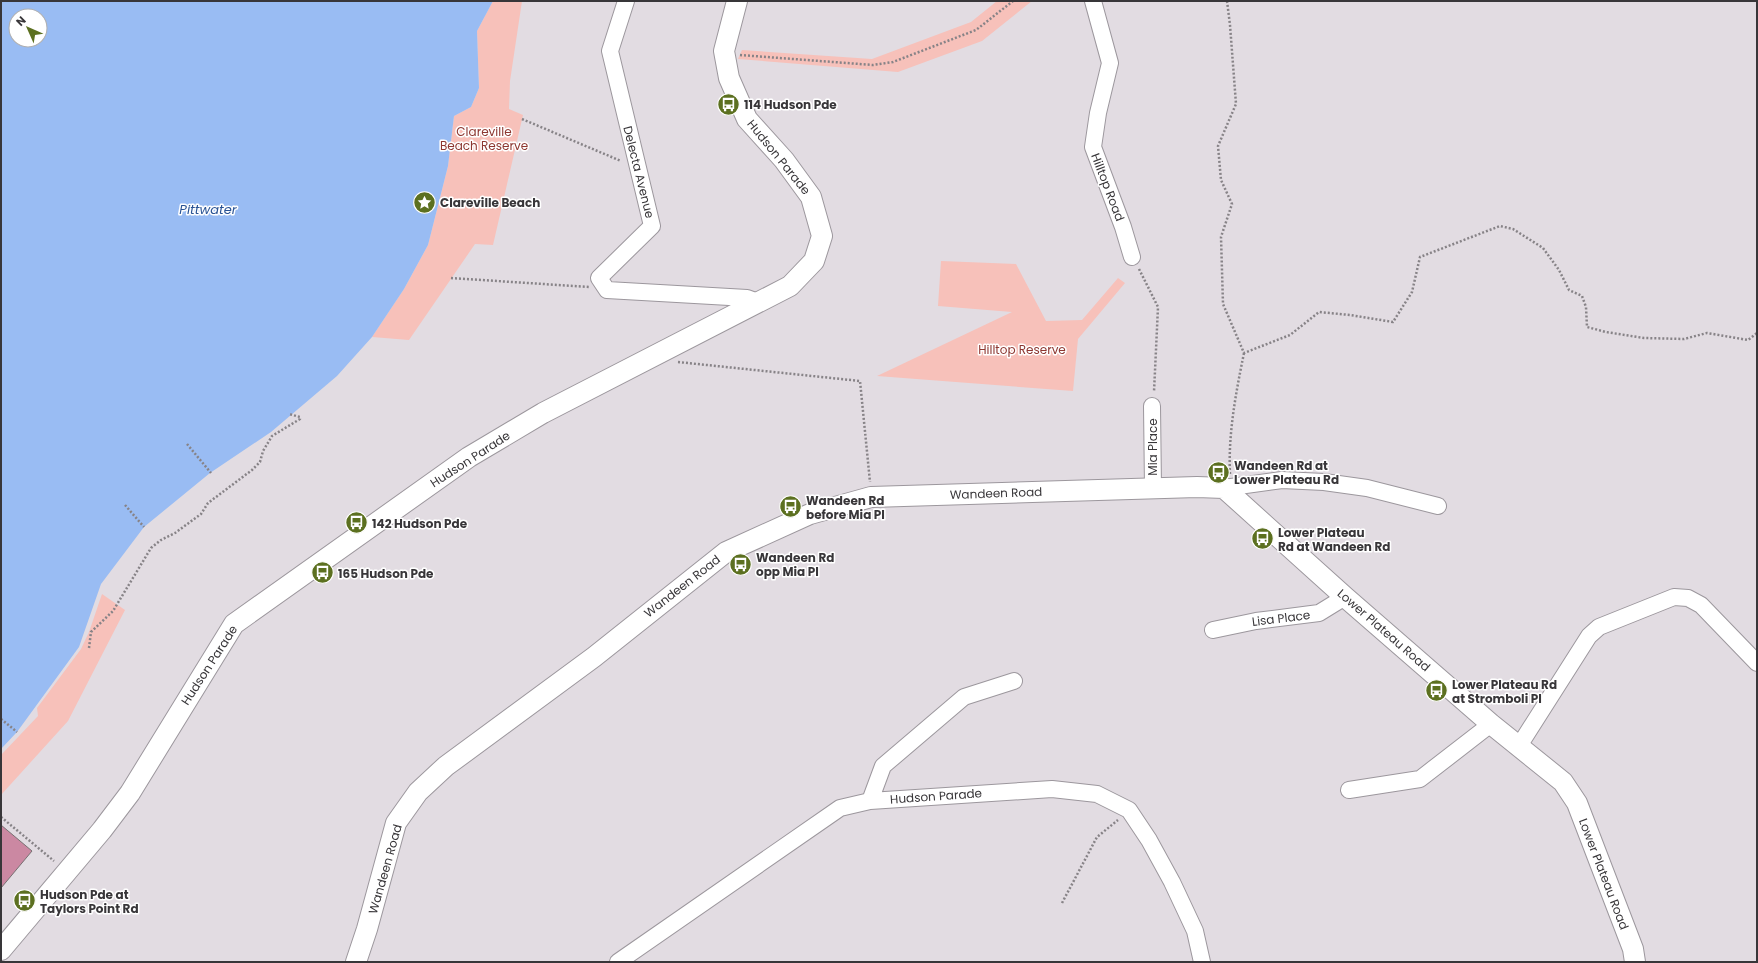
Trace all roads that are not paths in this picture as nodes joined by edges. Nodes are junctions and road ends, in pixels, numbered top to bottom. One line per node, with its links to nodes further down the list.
1 (626, 1): 5 (street, Delecta Avenue)
2 (737, 1): 5 (street, Hudson Parade)
3 (1093, 1): 4 (street, Hilltop Road)
4 (1132, 257)
5 (758, 302): 18 (street, Hudson Parade)
6 (1152, 406): 8 (street, Mia Place)
7 (1227, 487): 8 (street, Wandeen Road); 9 (street, Wandeen Road); 10 (street, Lower Plateau Road)
8 (1153, 488): 19 (street, Wandeen Road)
9 (1438, 506)
10 (1345, 597): 11 (street, Lisa Place); 14 (street, Lower Plateau Road)
11 (1213, 630)
12 (1754, 653): 15 (street)
13 (1014, 681): 17 (street)
14 (1491, 724): 15 (street, Lower Plateau Road); 16 (street)
15 (1519, 746): 22 (street, Lower Plateau Road)
16 (1349, 790)
17 (870, 801): 20 (street, Hudson Parade); 21 (street, Hudson Parade)
18 (1, 950)
19 (356, 962)
20 (618, 962)
21 (1202, 962)
22 (1635, 962)

